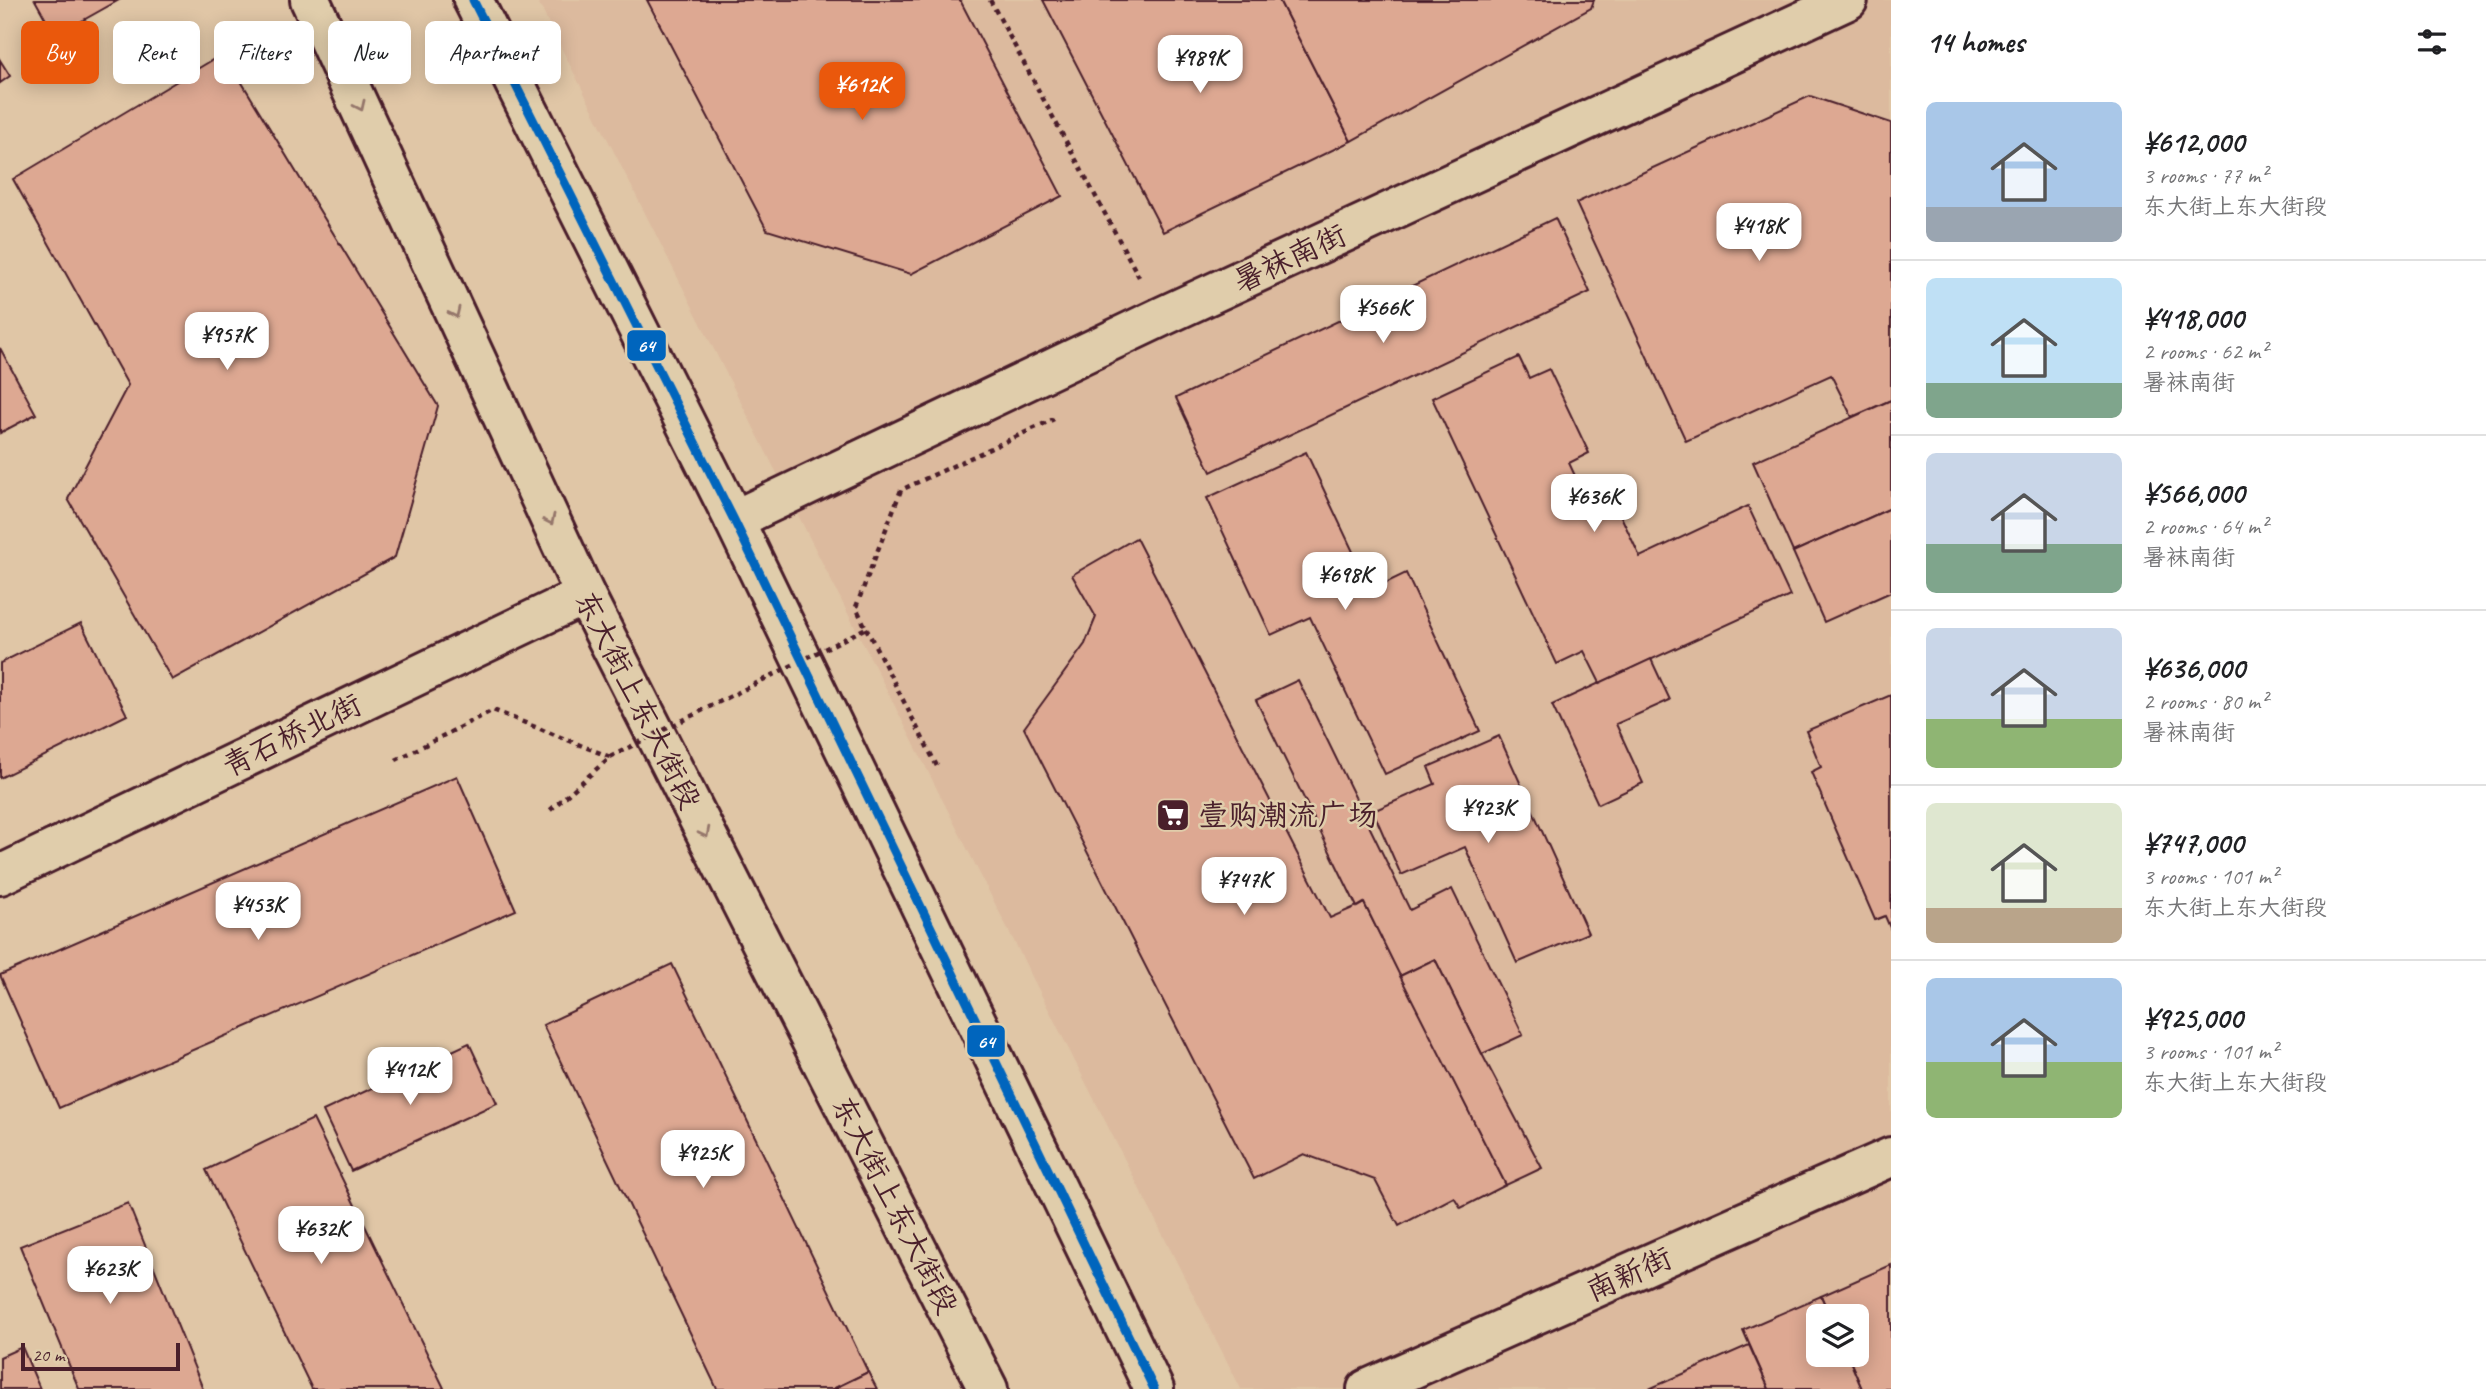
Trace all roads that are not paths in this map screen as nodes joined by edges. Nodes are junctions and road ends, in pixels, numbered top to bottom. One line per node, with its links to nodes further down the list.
1 (310, 0): 5 (main road, 东大街上东大街段, one-way to 5)
2 (473, 0): 4 (main road)
3 (1848, 0): 4 (main road, 暑袜南街)
4 (734, 520): 9 (main road)
5 (584, 596): 6 (main road, 青石桥北街); 8 (main road, 东大街上东大街段, one-way to 8)
6 (0, 875)
7 (1891, 1157): 10 (main road, 南新街)
8 (988, 1389)
9 (1154, 1389)
10 (1367, 1389)

